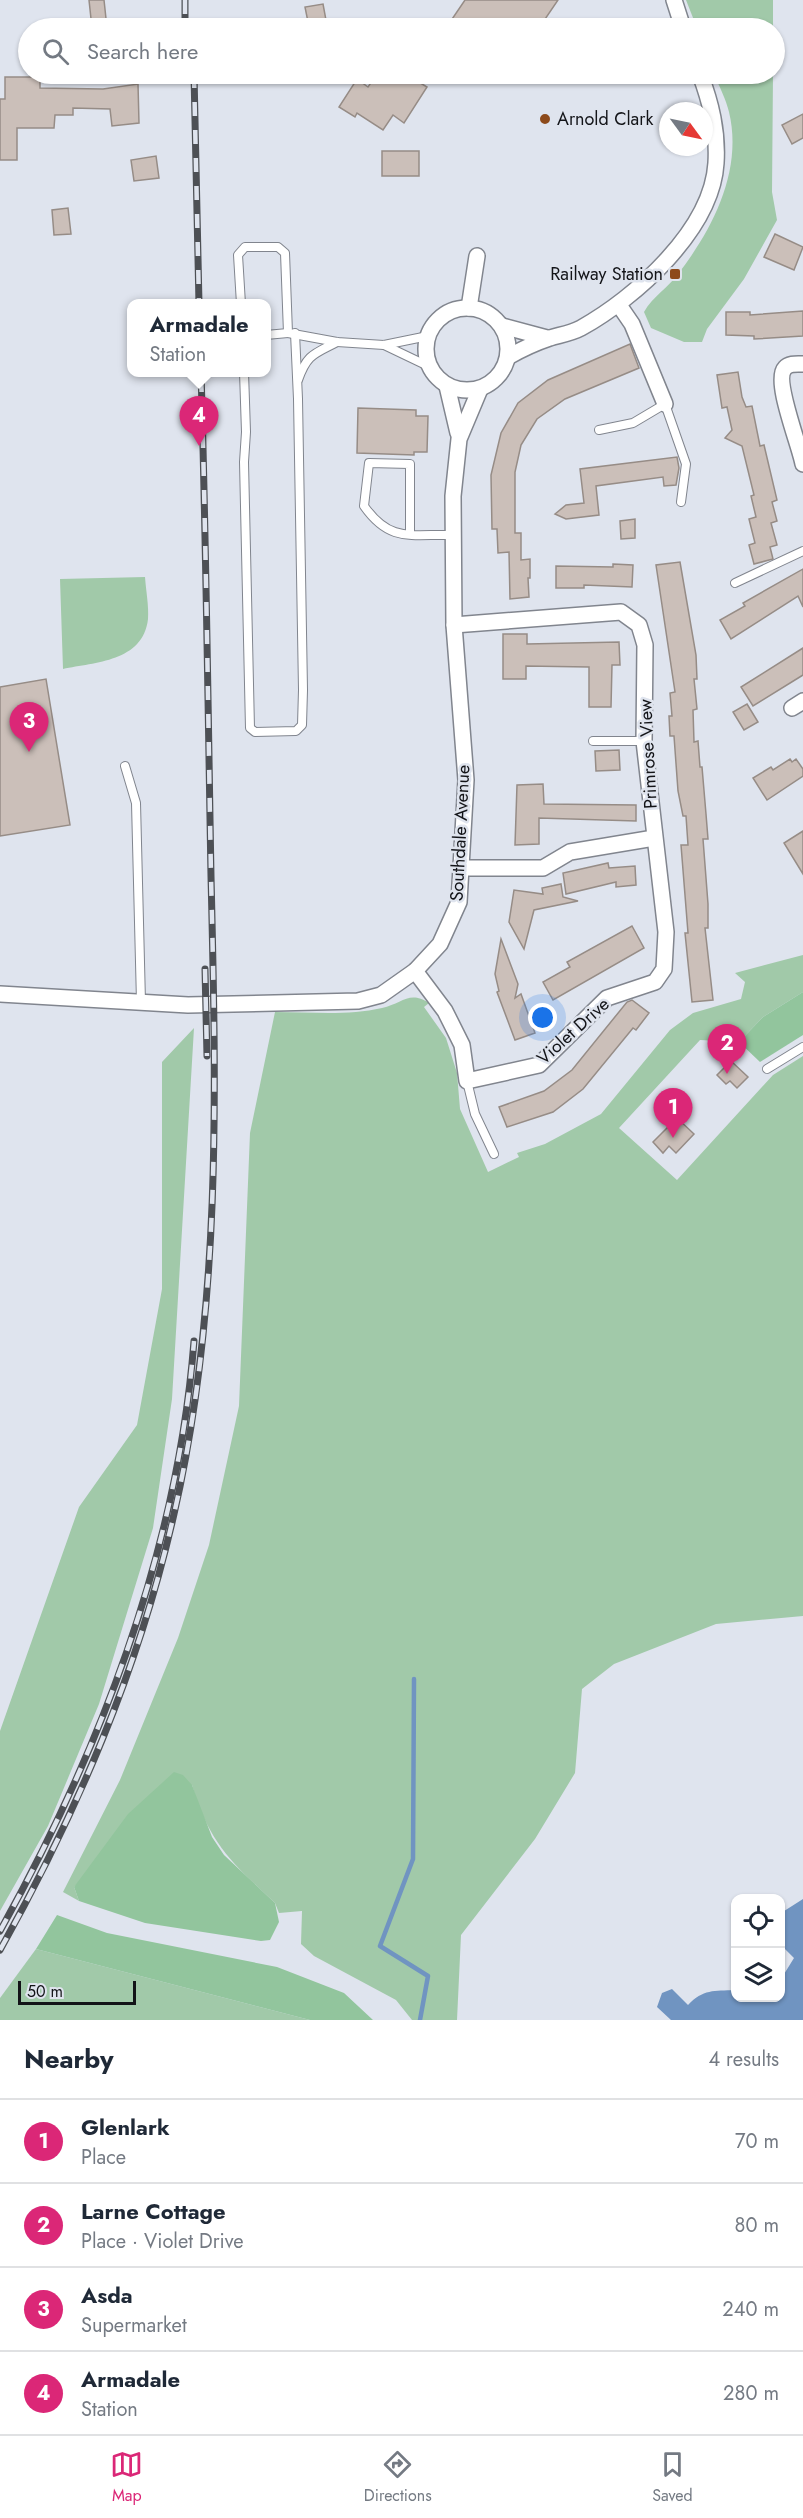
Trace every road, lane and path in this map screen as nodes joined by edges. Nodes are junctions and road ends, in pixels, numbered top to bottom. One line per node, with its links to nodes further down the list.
1 (674, 0): 2 (street)
2 (680, 18)
3 (703, 84): 6 (street)
4 (477, 256): 7 (street)
5 (241, 299): 9 (lane)
6 (619, 305): 12 (street); 22 (street)
7 (469, 308): 8 (street); 11 (street)
8 (502, 326): 12 (street); 15 (street)
9 (291, 333): 10 (lane); 13 (lane); 19 (lane)
10 (271, 334)
11 (428, 336): 14 (lane); 17 (street)
12 (549, 338): 15 (street)
13 (337, 342): 14 (lane); 19 (lane)
14 (384, 345): 17 (lane)
15 (508, 357): 21 (street)
16 (803, 364): 25 (street)
17 (430, 367): 20 (street)
18 (244, 377): 19 (lane)
19 (297, 384)
20 (447, 386): 21 (street); 24 (street, Southdale Avenue)
21 (480, 389): 24 (street, Southdale Avenue)
22 (665, 404): 23 (lane); 26 (lane)
23 (599, 430)
24 (459, 439): 28 (street, Southdale Avenue)
25 (803, 464)
26 (681, 502)
27 (410, 534): 27 (lane); 28 (lane)
28 (452, 535): 31 (street, Southdale Avenue)
29 (803, 551): 30 (lane)
30 (735, 583)
31 (454, 626): 33 (street, Primrose View); 36 (street, Southdale Avenue)
32 (593, 741): 33 (lane)
33 (644, 741): 35 (street, Primrose View)
34 (125, 766): 39 (lane)
35 (654, 838): 36 (street); 42 (street, Violet Drive)
36 (460, 868): 37 (street, Southdale Avenue)
37 (416, 971): 39 (street, Southdale Avenue); 42 (street)
38 (0, 994): 39 (street, Southdale Avenue)
39 (141, 1002)
40 (803, 1047): 41 (lane)
41 (767, 1069)
42 (467, 1082): 43 (lane)
43 (494, 1154)

